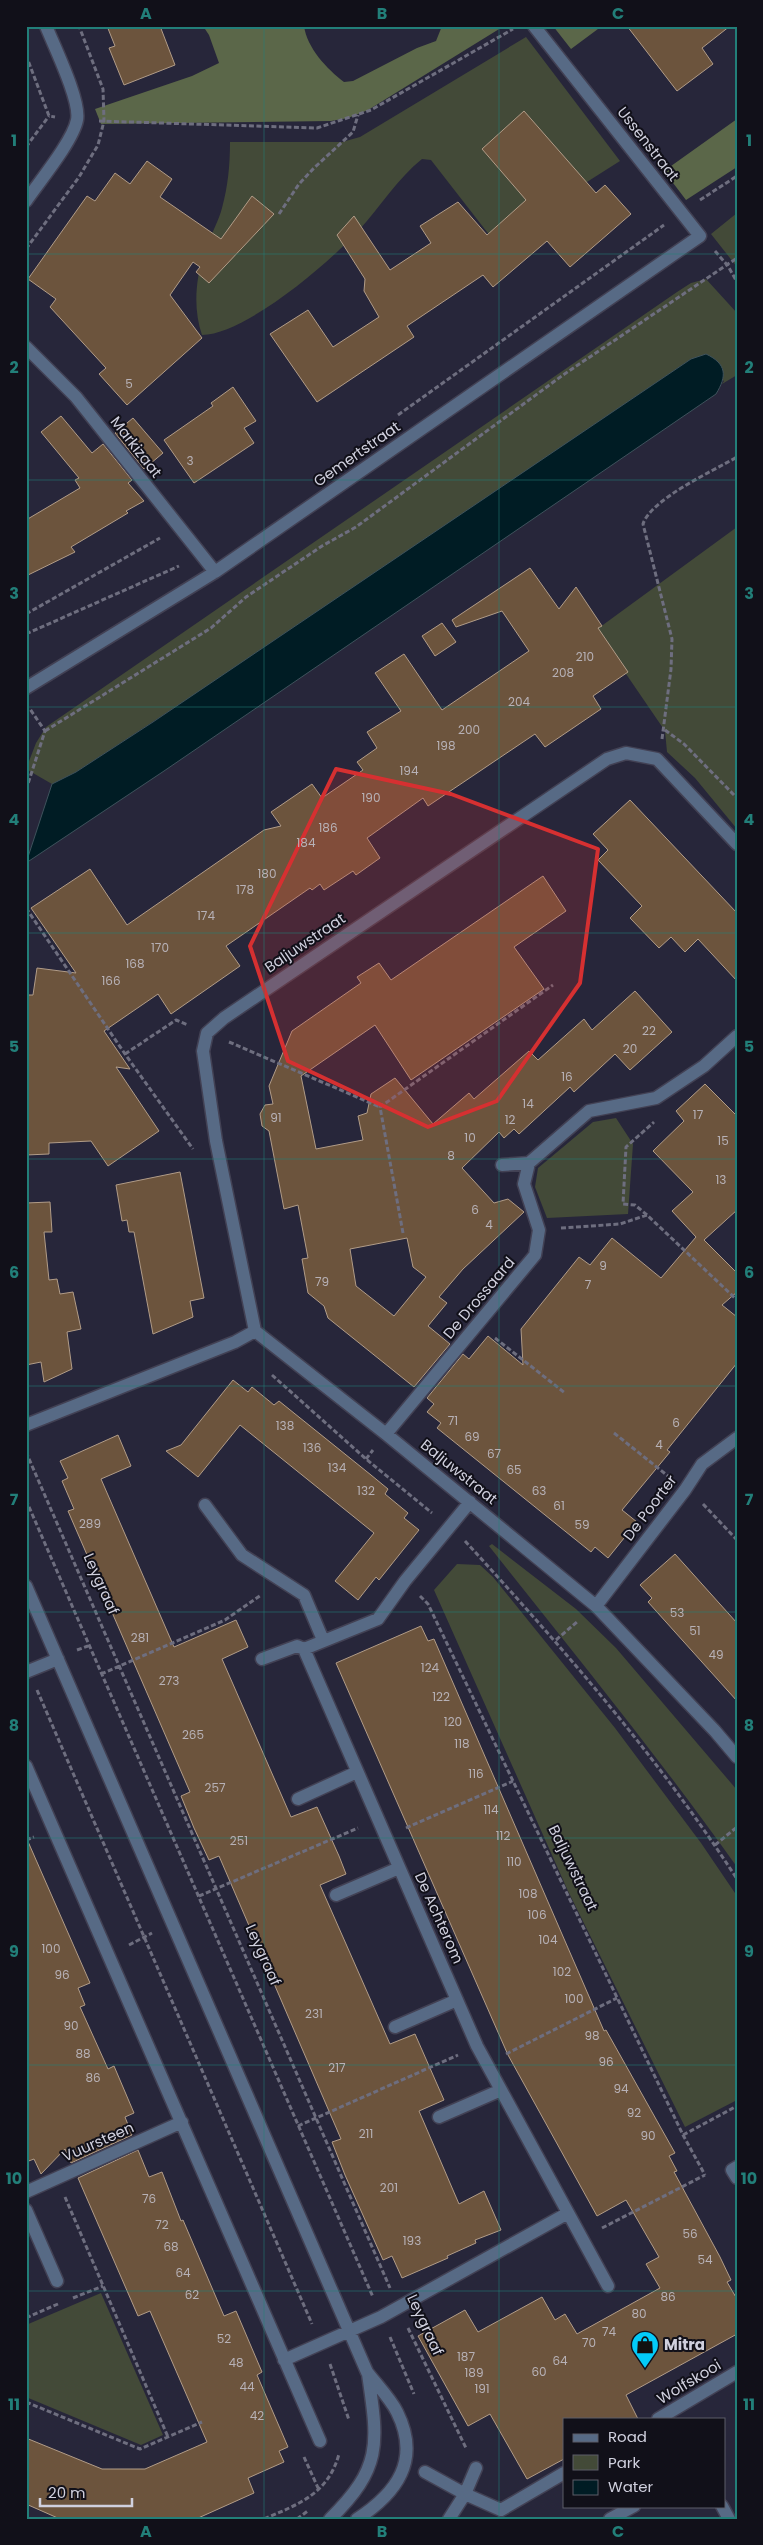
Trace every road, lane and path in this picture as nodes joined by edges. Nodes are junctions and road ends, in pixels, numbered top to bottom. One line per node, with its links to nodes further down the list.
1 (46, 26): 7 (street)
2 (518, 26): 5 (path)
3 (534, 26): 11 (street, Ussenstraat)
4 (26, 55): 6 (path)
5 (358, 114): 7 (path); 12 (path)
6 (48, 116): 7 (path); 8 (path)
7 (77, 120): 10 (street)
8 (26, 147)
9 (737, 176): 11 (path)
10 (26, 201)
11 (682, 213): 13 (street, Ussenstraat); 18 (path)
12 (279, 214)
13 (700, 236): 15 (path); 22 (street, Gemertstraat)
14 (737, 258): 15 (path)
15 (728, 266): 16 (path); 28 (path)
16 (737, 282)
17 (26, 347): 20 (street, Markizaat)
18 (394, 418)
19 (737, 457): 27 (path)
20 (179, 527): 21 (street, Markizaat); 23 (path)
21 (201, 556): 22 (street, Markizaat); 24 (path)
22 (215, 572): 25 (street, Gemertstraat)
23 (26, 614)
24 (26, 634)
25 (26, 688)
26 (26, 704): 28 (path)
27 (665, 730): 29 (path); 31 (path)
28 (46, 731): 30 (path)
29 (657, 759): 32 (street); 35 (street, Baljuwstraat)
30 (26, 790)
31 (737, 798)
32 (737, 844)
33 (26, 908): 37 (path)
34 (553, 985): 39 (path)
35 (208, 1033): 37 (path); 39 (path); 48 (street)
36 (737, 1036): 38 (street)
37 (125, 1054): 40 (path)
38 (656, 1098): 41 (street); 43 (path)
39 (380, 1107): 45 (path)
40 (196, 1154)
41 (529, 1163): 42 (street); 44 (street, De Drossaard)
42 (502, 1165)
43 (646, 1214): 44 (path); 46 (path)
44 (539, 1230): 47 (street, De Drossaard)
45 (404, 1233)
46 (737, 1300)
47 (478, 1324): 50 (path); 53 (street, De Drossaard)
48 (254, 1331): 51 (street); 53 (street, Baljuwstraat)
49 (271, 1375): 60 (path)
50 (565, 1393)
51 (26, 1425)
52 (614, 1433): 56 (path)
53 (386, 1434): 58 (street, Baljuwstraat)
54 (737, 1438): 56 (street, De Poorter)
55 (26, 1452): 71 (path, Leygraaf)
56 (686, 1489): 61 (path); 65 (street, De Poorter)
57 (26, 1500): 73 (path)
58 (470, 1502): 60 (street); 65 (street, Baljuwstraat)
59 (205, 1505): 62 (street)
60 (451, 1525): 63 (street); 67 (path)
61 (737, 1540)
62 (282, 1580): 66 (street); 71 (path)
63 (405, 1581): 66 (street); 77 (path, Baljuwstraat)
64 (26, 1586): 69 (street)
65 (596, 1606): 67 (path); 74 (street, Baljuwstraat)
66 (323, 1640): 68 (street)
67 (556, 1640): 82 (path)
68 (304, 1649): 70 (street); 76 (street, De Achterom)
69 (58, 1658): 72 (street); 88 (street)
70 (262, 1659)
71 (120, 1666): 73 (path); 85 (path, Leygraaf)
72 (28, 1672): 89 (path)
73 (101, 1674): 87 (path)
74 (737, 1757)
75 (26, 1766): 90 (street)
76 (357, 1772): 78 (street); 79 (street, De Achterom)
77 (513, 1780): 81 (path); 91 (path, Baljuwstraat)
78 (298, 1799)
79 (377, 1820): 81 (street, De Achterom); 85 (path)
80 (737, 1828): 82 (path)
81 (385, 1837): 83 (street, De Achterom)
82 (715, 1845): 84 (path)
83 (399, 1868): 86 (street); 92 (street, De Achterom)
84 (737, 1879)
85 (216, 1889): 87 (path); 98 (path, Leygraaf)
86 (336, 1895)
87 (199, 1896): 101 (path)
88 (173, 1923): 89 (path); 114 (street)
89 (144, 1938): 90 (path); 115 (path)
90 (108, 1954): 100 (street)
91 (617, 1998): 95 (path); 102 (path, Baljuwstraat)
92 (456, 2000): 93 (street); 94 (street, De Achterom)
93 (395, 2027)
94 (477, 2046): 95 (street, De Achterom); 98 (path)
95 (487, 2064): 96 (street, De Achterom)
96 (501, 2090): 99 (street); 108 (street, De Achterom)
97 (737, 2106): 102 (path)
98 (317, 2117): 101 (path); 112 (path, Leygraaf)
99 (439, 2117)
100 (182, 2122): 105 (street, Vuursteen); 116 (street)
101 (298, 2126): 113 (path)
102 (683, 2135): 104 (path, Baljuwstraat)
103 (735, 2172): 104 (path)
104 (705, 2175): 109 (path)
105 (57, 2178): 106 (street, Vuursteen); 124 (path)
106 (26, 2192)
107 (26, 2210): 110 (street)
108 (568, 2213): 109 (street, De Achterom); 112 (street)
109 (581, 2239): 111 (street, De Achterom)
110 (58, 2281)
111 (608, 2286)
112 (398, 2308): 113 (street); 127 (path, Leygraaf)
113 (381, 2317): 114 (street); 119 (path)
114 (350, 2331): 115 (street); 117 (street)
115 (321, 2344): 116 (street); 123 (path)
116 (284, 2360): 125 (street)
117 (367, 2372): 135 (street); 136 (street)
118 (737, 2372): 121 (street, Wolfskooi)
119 (415, 2395)
120 (26, 2402): 124 (path)
121 (660, 2418)
122 (202, 2422): 124 (path)
123 (351, 2426)
124 (168, 2437)
125 (320, 2441)
126 (341, 2448): 133 (path)
127 (476, 2468): 130 (street)
128 (425, 2472): 130 (street)
129 (563, 2474): 130 (street)
130 (465, 2494): 137 (street)
131 (313, 2508): 134 (path)
132 (630, 2508): 138 (street)
133 (264, 2519)
134 (297, 2519)
135 (330, 2519)
136 (357, 2519)
137 (449, 2519)
138 (610, 2519)

